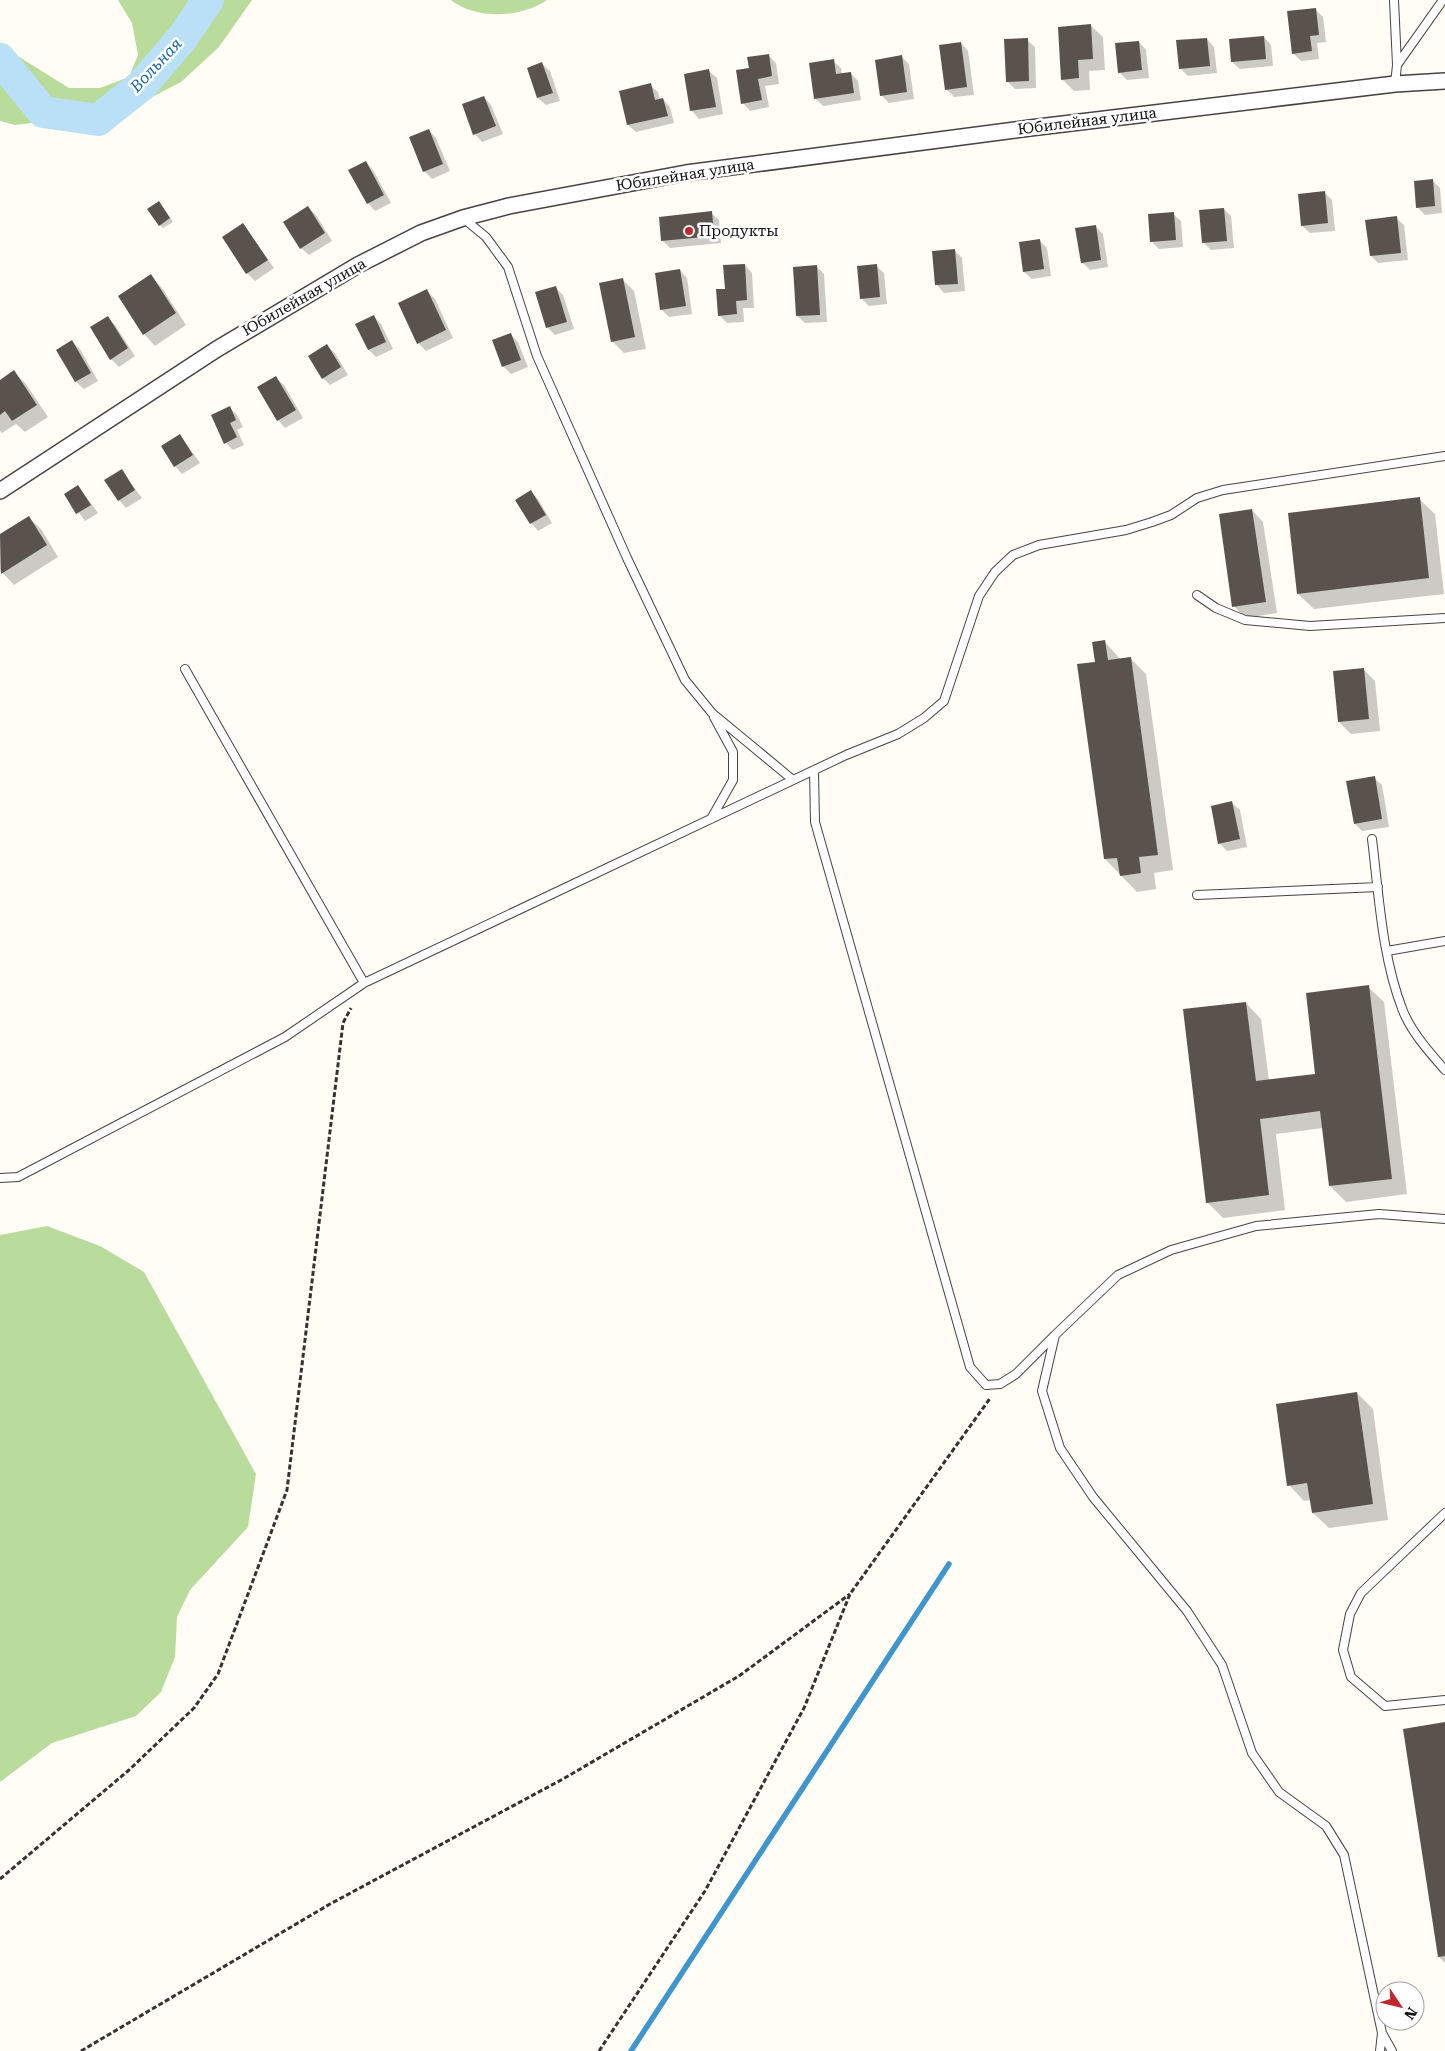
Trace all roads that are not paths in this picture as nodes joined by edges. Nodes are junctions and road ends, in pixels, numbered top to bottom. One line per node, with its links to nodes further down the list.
1 (1394, 0): 3 (lane)
2 (1444, 0): 3 (lane)
3 (1397, 64): 5 (lane)
4 (1445, 81): 5 (street, Юбилейная улица)
5 (1394, 84): 6 (street, Юбилейная улица)
6 (463, 218): 8 (street, Юбилейная улица); 12 (lane)
7 (1445, 456): 13 (lane)
8 (0, 491)
9 (1197, 595): 10 (lane)
10 (1445, 618)
11 (185, 669): 21 (lane)
12 (712, 713): 14 (lane); 15 (lane)
13 (814, 771): 14 (lane); 25 (lane)
14 (793, 780): 15 (lane)
15 (711, 819): 21 (lane)
16 (1372, 839): 17 (lane)
17 (1378, 888): 18 (lane); 20 (lane)
18 (1197, 896)
19 (1445, 941): 20 (lane)
20 (1387, 951): 22 (lane)
21 (364, 983): 23 (lane)
22 (1445, 1070)
23 (0, 1178)
24 (1445, 1219): 25 (lane)
25 (1055, 1335): 28 (lane)
26 (1445, 1512): 27 (lane)
27 (1445, 1700)
28 (1382, 2032): 29 (lane); 30 (lane)
29 (1380, 2051)
30 (1392, 2051)

